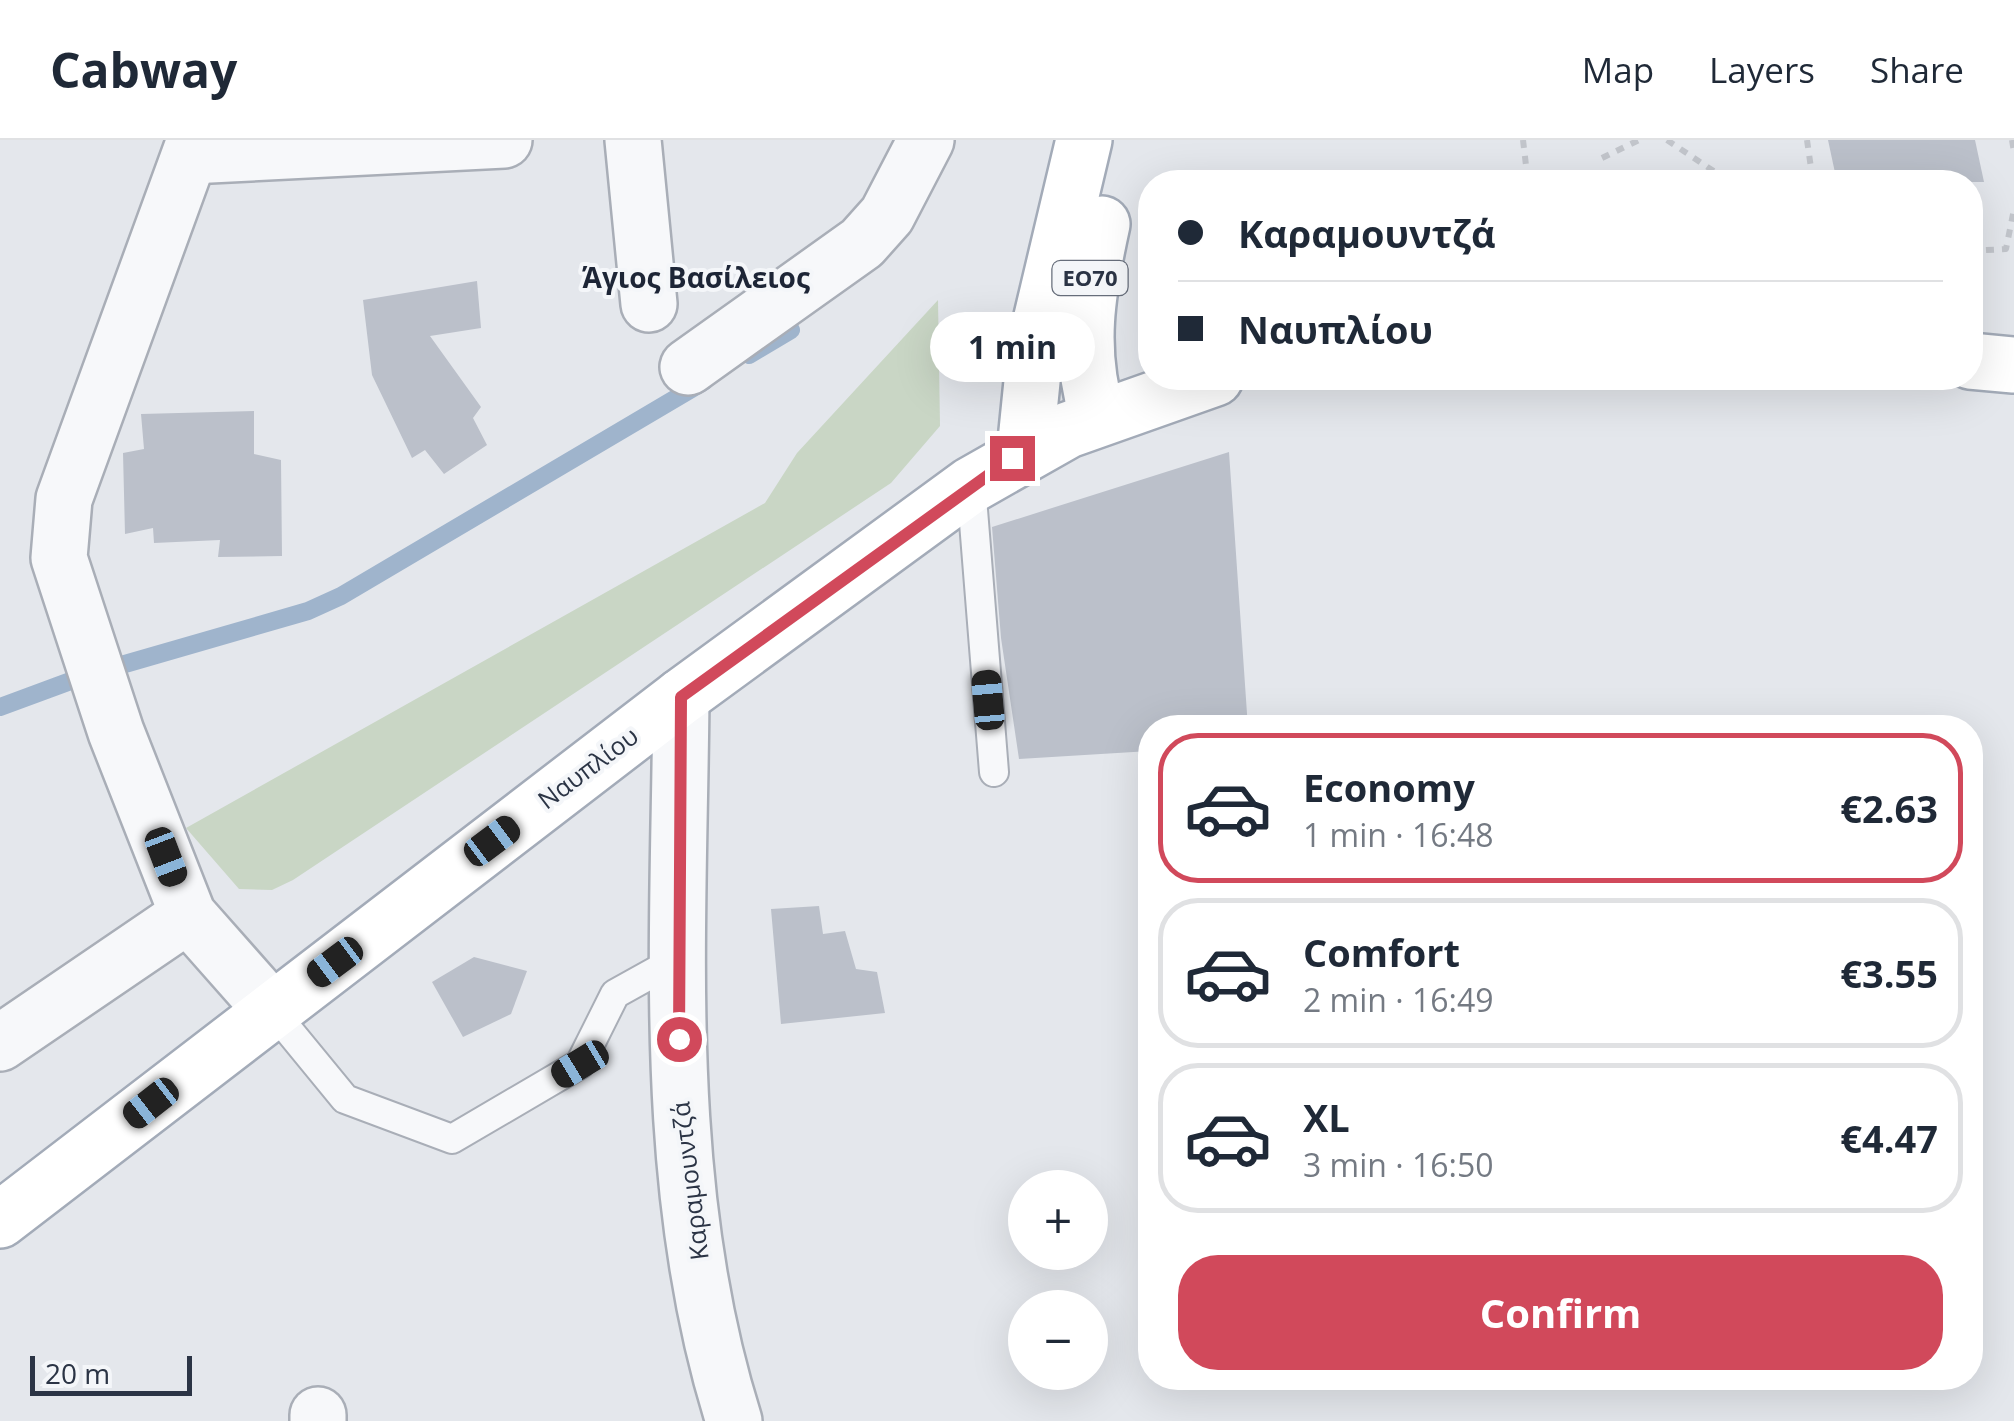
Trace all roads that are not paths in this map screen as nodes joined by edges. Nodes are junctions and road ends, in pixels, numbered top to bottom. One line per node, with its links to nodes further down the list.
1 (504, 140): 6 (street)
2 (632, 140): 7 (street)
3 (926, 140): 10 (street)
4 (1084, 140): 13 (main road, ΕΟ70)
5 (1120, 140): 12 (main road, ΕΟ70)
6 (192, 148): 17 (street)
7 (649, 304)
8 (1983, 363): 9 (main road)
9 (2014, 365)
10 (688, 367)
11 (1180, 390): 12 (main road, Ναυπλίου)
12 (1098, 418): 13 (main road, Ναυπλίου)
13 (1026, 451): 14 (main road, Ναυπλίου)
14 (971, 484): 15 (main road, Ναυπλίου); 16 (lane)
15 (681, 697): 18 (street, Καραμουντζά); 19 (main road, Ναυπλίου)
16 (994, 772)
17 (188, 915): 19 (street); 20 (street)
18 (678, 959): 19 (lane); 22 (street, Καραμουντζά)
19 (272, 1010): 21 (main road, Ναυπλίου)
20 (0, 1043)
21 (0, 1220)
22 (734, 1421)

